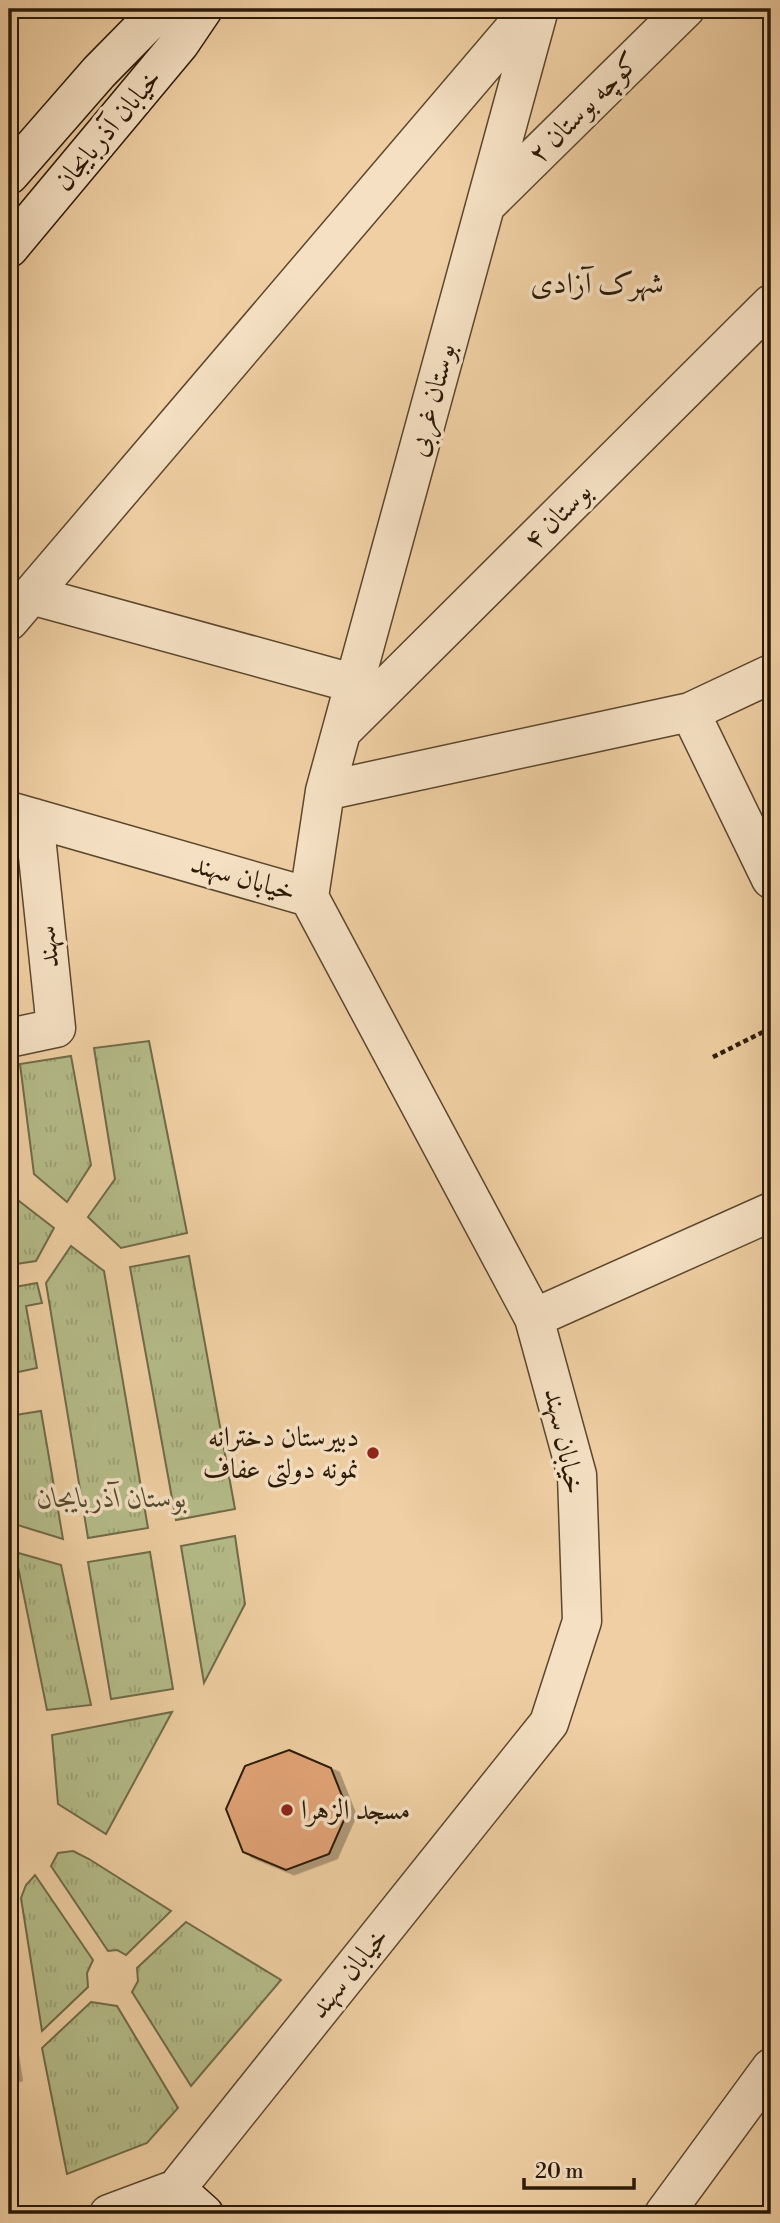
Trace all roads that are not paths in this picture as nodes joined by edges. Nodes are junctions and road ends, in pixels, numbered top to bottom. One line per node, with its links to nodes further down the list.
1 (162, 9): 6 (street, خیابان آذربایجان)
2 (203, 9): 8 (street, خیابان آذربایجان)
3 (531, 9): 10 (street)
4 (539, 9): 7 (street, بوستان غربی)
5 (685, 9): 7 (street, کوچه بوستان ۲)
6 (9, 174)
7 (483, 208): 12 (street, بوستان غربی)
8 (9, 248)
9 (771, 304): 14 (street, بوستان ۴)
10 (20, 608): 12 (street)
11 (771, 674): 13 (street)
12 (356, 684): 14 (street, بوستان غربی)
13 (691, 712): 15 (street); 17 (street)
14 (344, 729): 15 (street, بوستان غربی)
15 (326, 791): 18 (street, بوستان غربی)
16 (17, 817): 18 (street, خیابان سهند); 19 (street, سهند)
17 (771, 879)
18 (309, 897): 21 (street, خیابان سهند)
19 (9, 1038)
20 (771, 1212): 21 (street)
21 (534, 1318): 23 (street, خیابان سهند)
22 (771, 2068): 26 (street)
23 (176, 2189): 24 (street); 25 (street)
24 (108, 2214)
25 (204, 2214)
26 (664, 2214)

